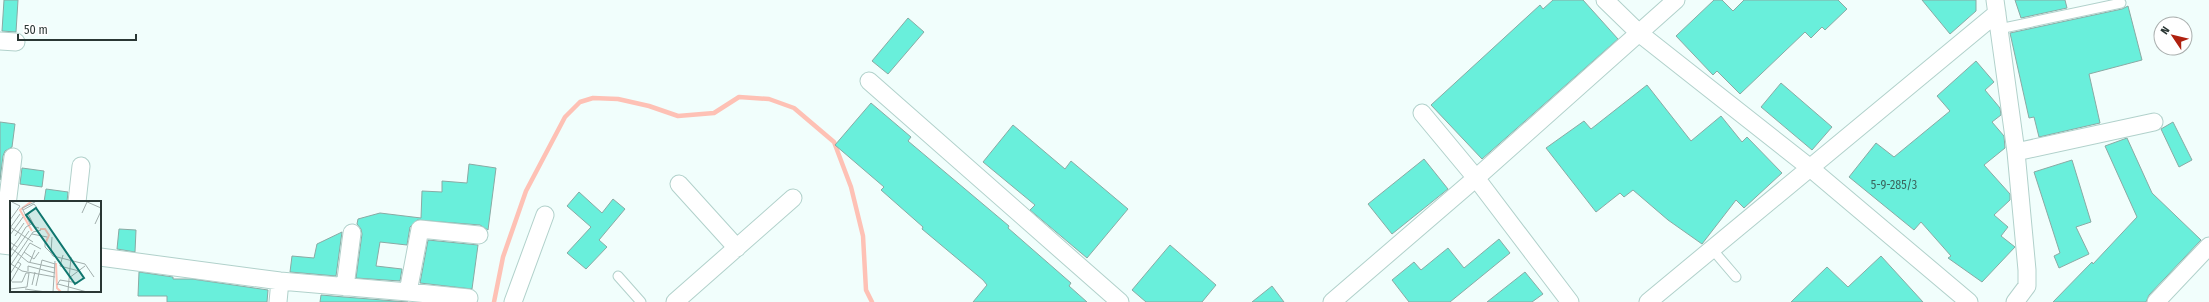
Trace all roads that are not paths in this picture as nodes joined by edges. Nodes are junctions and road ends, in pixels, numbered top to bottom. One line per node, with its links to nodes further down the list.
1 (1606, 0): 5 (street)
2 (1676, 0): 5 (street)
3 (2121, 4): 4 (lane)
4 (1997, 14): 9 (street); 12 (street)
5 (1639, 33): 12 (street); 13 (street)
6 (869, 81): 36 (street)
7 (1422, 113): 13 (street)
8 (2154, 122): 9 (street)
9 (2016, 152): 40 (street)
10 (13, 157): 23 (street)
11 (81, 166): 16 (street)
12 (1809, 167): 22 (street); 31 (street)
13 (1476, 178): 37 (street); 38 (street)
14 (679, 184): 21 (street)
15 (793, 198): 21 (street)
16 (77, 201)
17 (545, 215): 33 (street)
18 (352, 233): 28 (street)
19 (479, 235): 29 (street)
20 (2209, 246): 41 (street)
21 (737, 248): 35 (street)
22 (1712, 248): 26 (lane); 39 (street)
23 (4, 251)
24 (101, 257): 27 (street)
25 (618, 276): 34 (lane)
26 (1736, 277)
27 (280, 281): 28 (street); 32 (street)
28 (345, 287): 29 (street)
29 (408, 292): 30 (street)
30 (469, 298)
31 (1963, 300)
32 (278, 302)
33 (513, 302)
34 (641, 302)
35 (675, 302)
36 (1120, 302)
37 (1332, 302)
38 (1570, 302)
39 (1648, 302)
40 (2015, 302)
41 (2156, 302)

